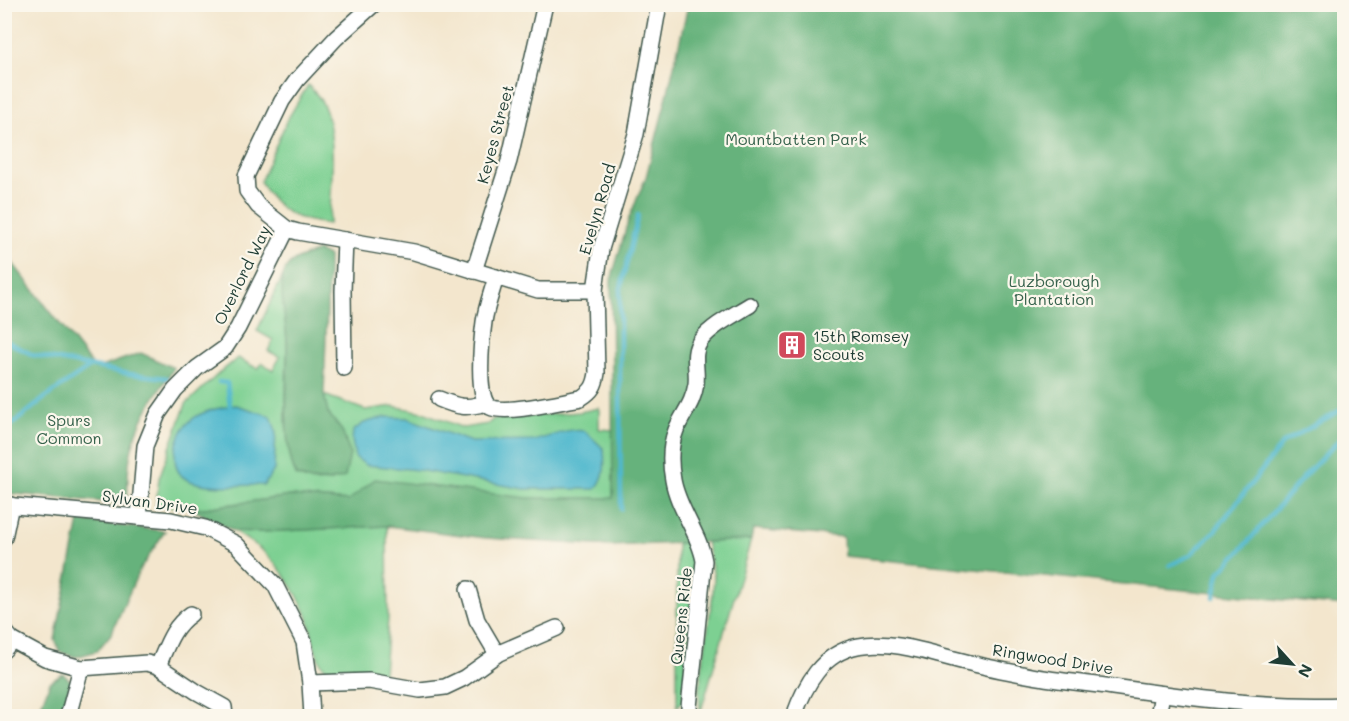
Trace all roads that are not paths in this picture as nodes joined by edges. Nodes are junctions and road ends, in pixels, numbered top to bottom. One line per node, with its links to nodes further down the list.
1 (374, 4): 4 (street, Overlord Way)
2 (545, 4): 6 (street, Keyes Street)
3 (659, 4): 8 (street, Evelyn Road)
4 (287, 229): 5 (street); 14 (street, Overlord Way)
5 (345, 240): 6 (street); 10 (street)
6 (474, 271): 7 (street)
7 (496, 277): 8 (street); 12 (street)
8 (596, 290): 12 (street, Evelyn Road)
9 (750, 305): 29 (street, Queens Ride)
10 (344, 368)
11 (439, 399): 12 (street)
12 (486, 402)
13 (8, 505): 14 (street, Sylvan Drive); 15 (street)
14 (139, 517): 23 (street, Sylvan Drive)
15 (4, 538)
16 (468, 589): 20 (street)
17 (191, 614): 21 (street)
18 (557, 628): 20 (street)
19 (7, 640): 22 (street)
20 (497, 654): 23 (street)
21 (158, 666): 22 (street); 27 (street)
22 (81, 668): 26 (street)
23 (310, 683): 28 (street, Sylvan Drive)
24 (1161, 694): 25 (street, Ringwood Drive); 30 (street, Ringwood Drive); 31 (street)
25 (1344, 705)
26 (68, 717)
27 (225, 717)
28 (312, 717)
29 (690, 717)
30 (794, 717)
31 (1158, 717)

